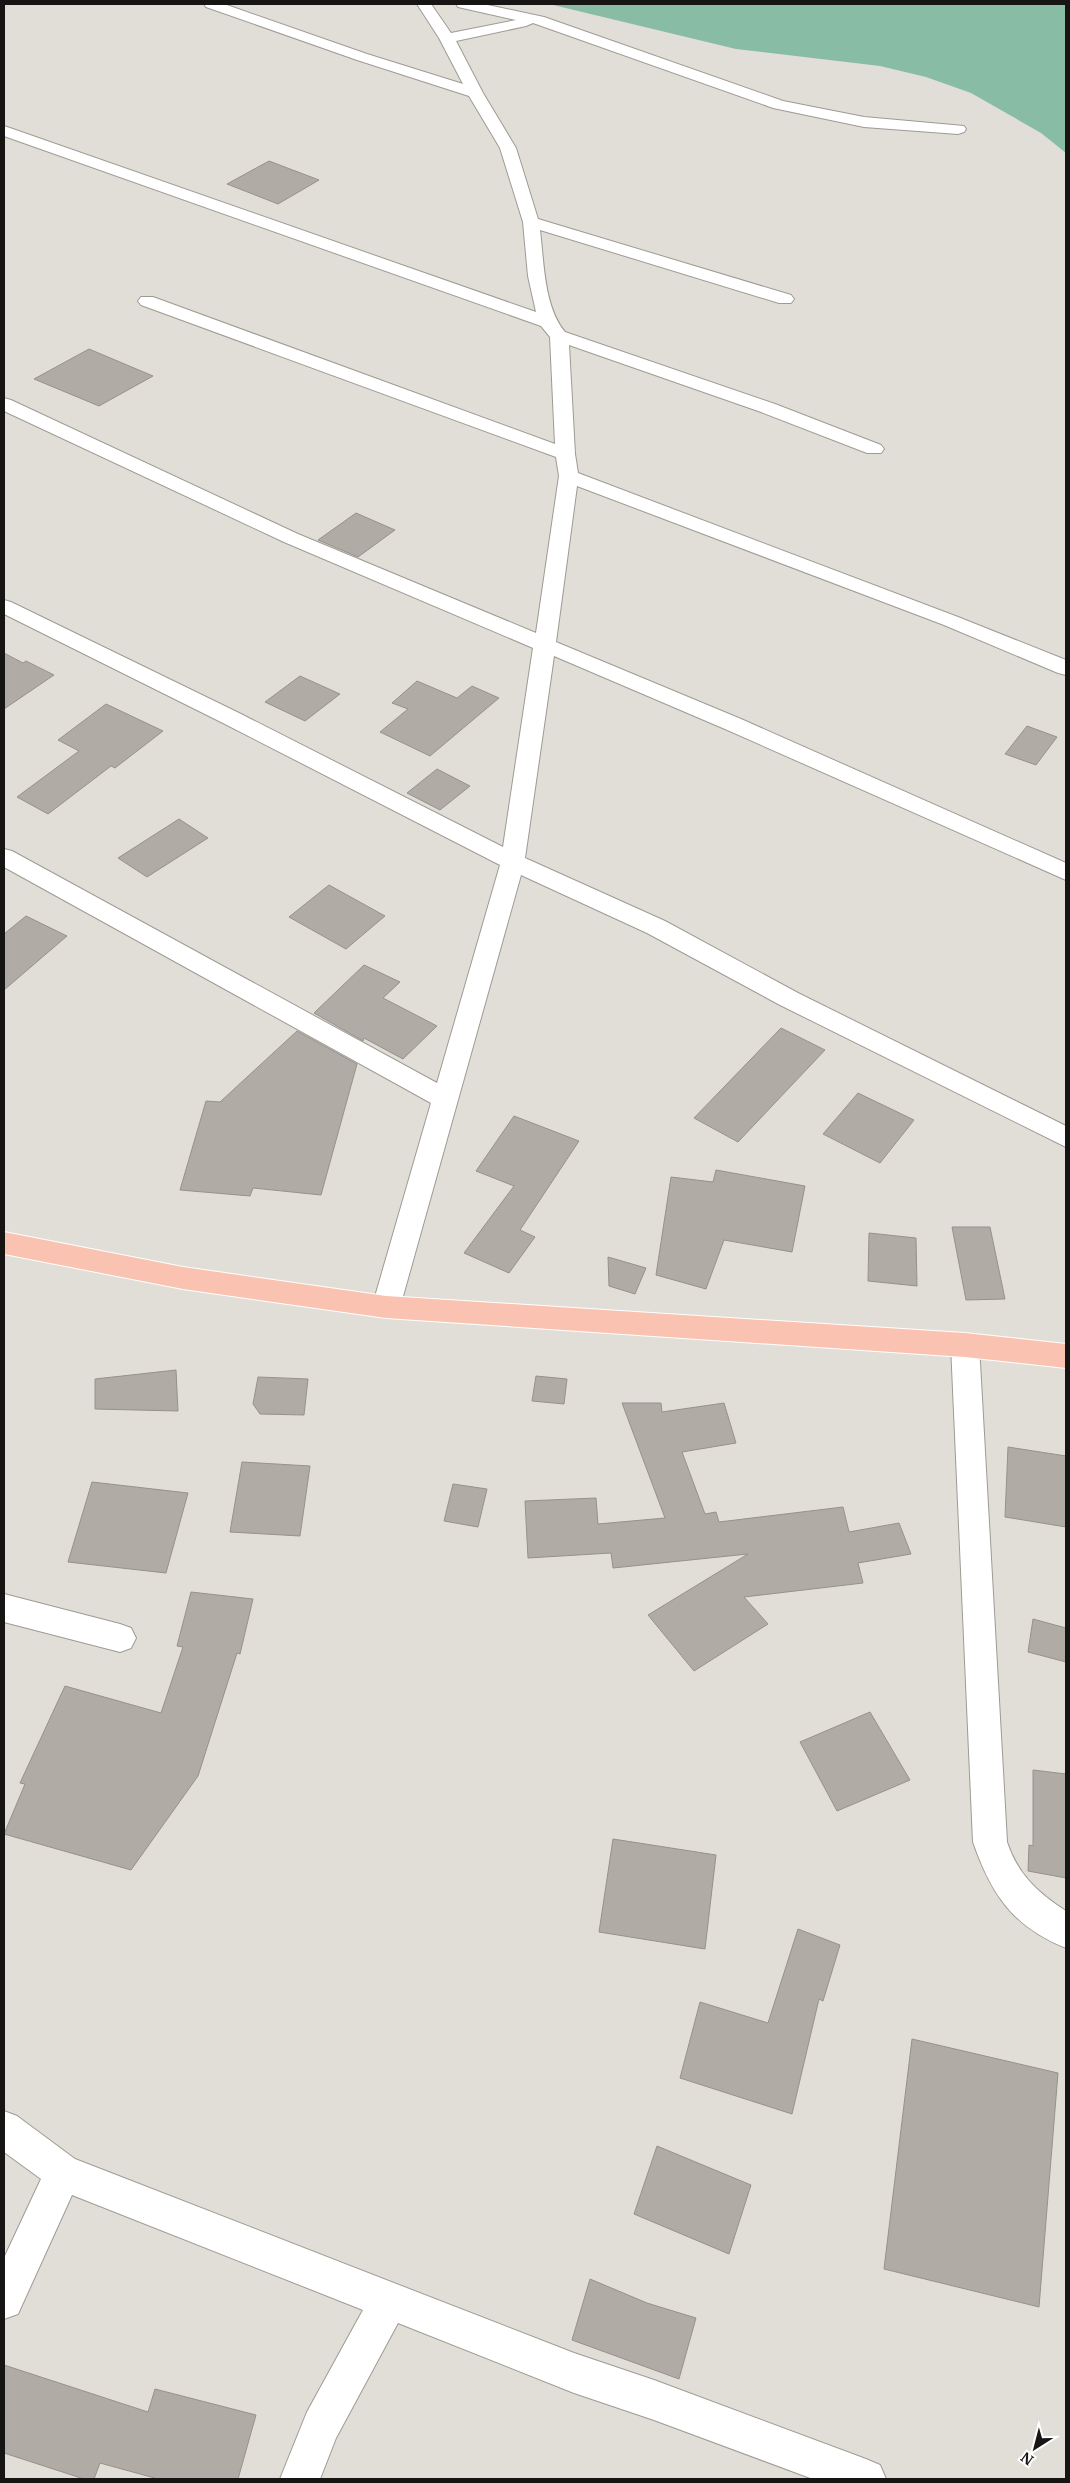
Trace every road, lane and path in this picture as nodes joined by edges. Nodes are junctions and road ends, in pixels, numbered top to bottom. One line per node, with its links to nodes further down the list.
1 (211, 4): 6 (street)
2 (424, 4): 5 (street)
3 (463, 4): 4 (street)
4 (539, 20): 5 (street); 7 (street)
5 (446, 38): 6 (street)
6 (475, 93): 9 (street)
7 (958, 129)
8 (4, 131): 12 (street)
9 (531, 222): 10 (street); 12 (street)
10 (785, 299)
11 (147, 301): 15 (street)
12 (553, 329): 14 (street); 15 (street)
13 (4, 404): 18 (street)
14 (874, 448)
15 (565, 454): 16 (street)
16 (569, 476): 18 (street); 19 (street)
17 (4, 606): 20 (street)
18 (546, 645): 20 (street); 22 (street)
19 (1066, 668)
20 (513, 862): 23 (street); 24 (street)
21 (8, 863): 23 (street)
22 (1066, 872)
23 (445, 1099): 26 (street)
24 (1066, 1136)
25 (4, 1243): 26 (main road)
26 (386, 1307): 27 (main road)
27 (965, 1345): 28 (main road); 31 (street)
28 (1066, 1356)
29 (4, 1608): 30 (street)
30 (120, 1638)
31 (1066, 1931)
32 (4, 2129): 33 (street)
33 (63, 2173): 34 (street); 35 (street)
34 (4, 2300)
35 (390, 2300): 36 (street); 37 (street)
36 (300, 2479)
37 (866, 2479)

